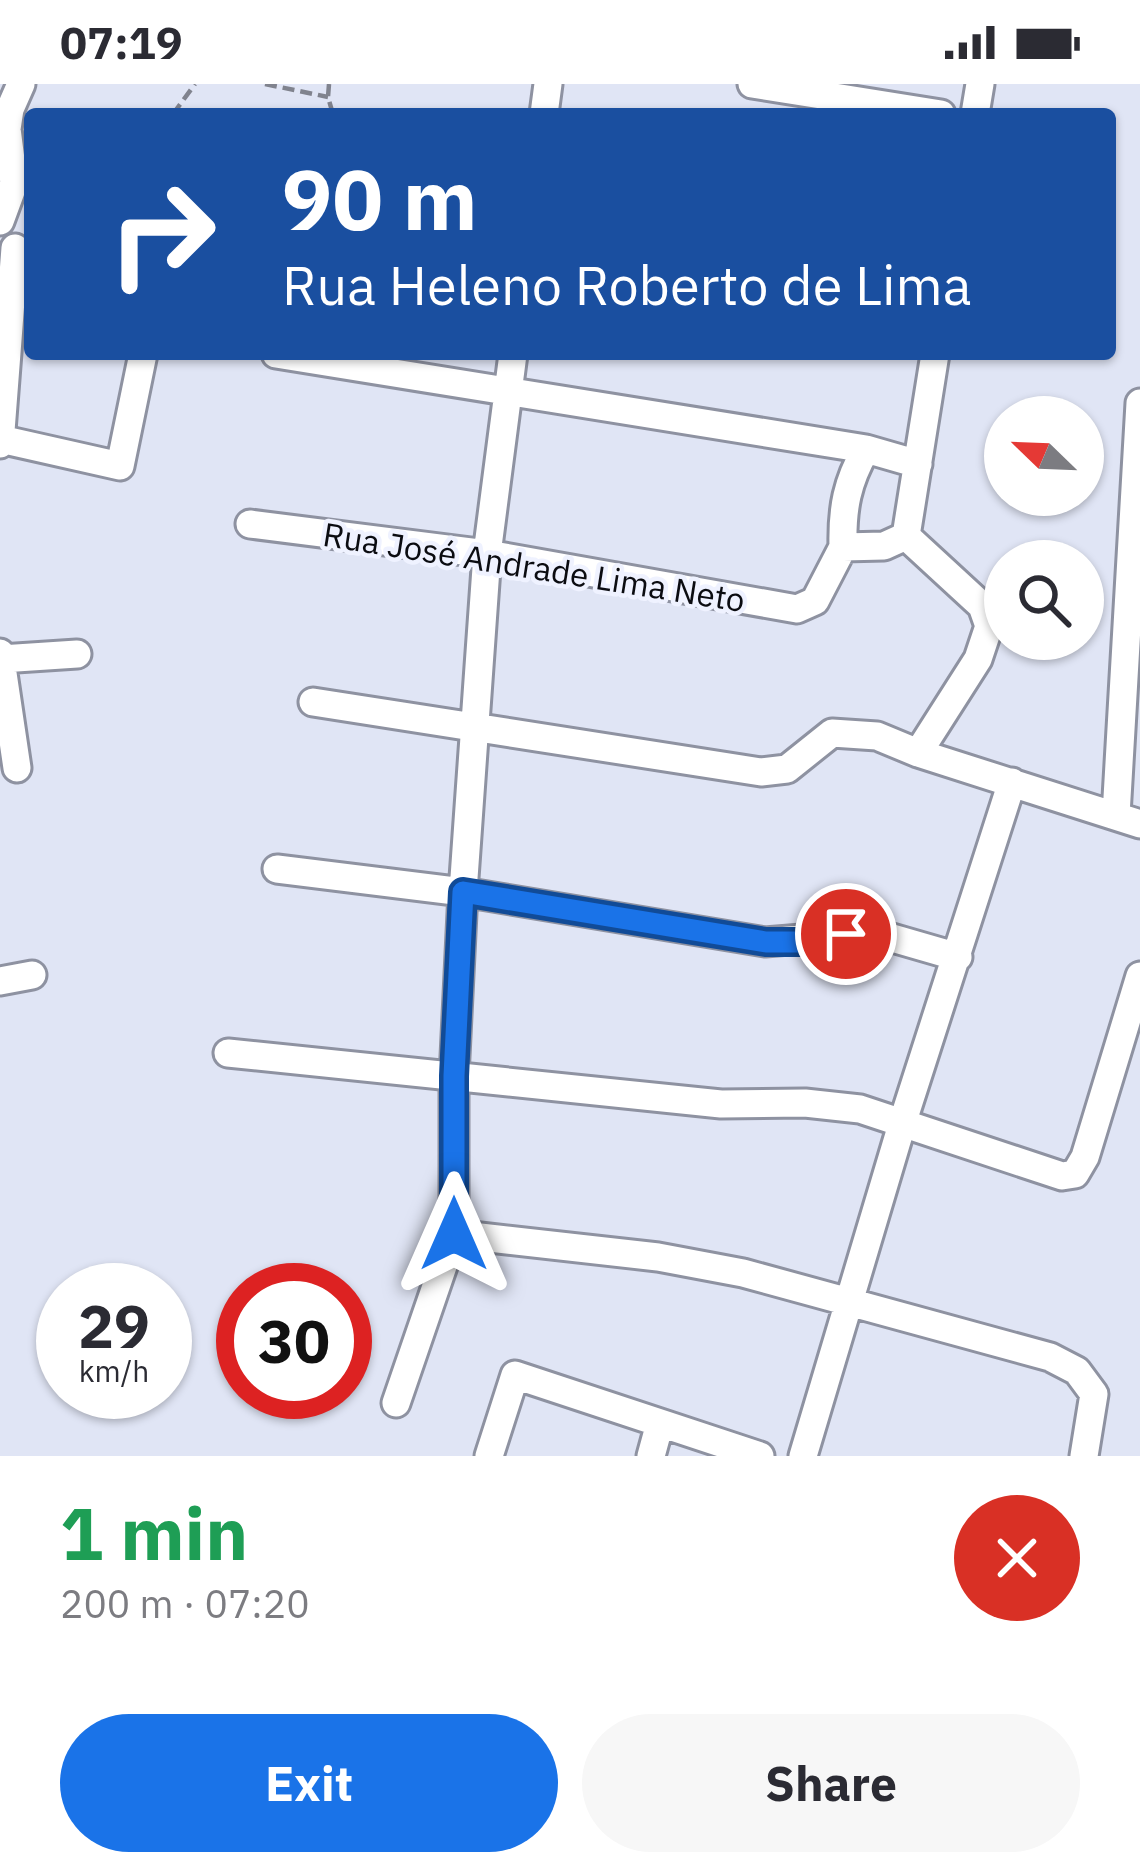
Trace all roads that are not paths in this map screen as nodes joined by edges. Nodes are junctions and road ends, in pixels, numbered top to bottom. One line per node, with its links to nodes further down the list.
1 (21, 84): 4 (street)
2 (752, 84): 3 (street)
3 (903, 108)
4 (0, 221)
5 (15, 250): 12 (street)
6 (142, 360): 12 (street)
7 (317, 360): 10 (street)
8 (512, 360): 10 (street)
9 (934, 360): 14 (street)
10 (508, 388): 13 (street); 18 (street)
11 (1140, 403): 26 (street)
12 (0, 442)
13 (866, 449): 14 (street); 17 (street)
14 (918, 464): 16 (street)
15 (250, 524): 18 (street, Rua José Andrade Lima Neto)
16 (906, 536): 17 (street); 23 (street)
17 (843, 547): 18 (street, Rua José Andrade Lima Neto)
18 (487, 554): 22 (street)
19 (77, 654): 20 (street)
20 (0, 656): 24 (street)
21 (313, 702): 22 (street)
22 (475, 726): 23 (street); 28 (street)
23 (919, 753): 25 (street)
24 (16, 768)
25 (1012, 782): 26 (street); 29 (street)
26 (1128, 820)
27 (277, 869): 28 (street)
28 (463, 892): 29 (street); 34 (street)
29 (958, 957): 35 (street)
30 (32, 975): 32 (street)
31 (1140, 976): 35 (street)
32 (0, 981)
33 (228, 1053): 34 (street)
34 (454, 1076): 35 (street); 36 (street)
35 (903, 1121): 37 (street)
36 (454, 1234): 37 (street); 38 (street)
37 (852, 1300): 43 (street); 44 (street)
38 (396, 1403)
39 (660, 1423): 40 (street); 41 (street); 42 (street)
40 (489, 1456)
41 (651, 1456)
42 (760, 1456)
43 (803, 1456)
44 (1084, 1456)

